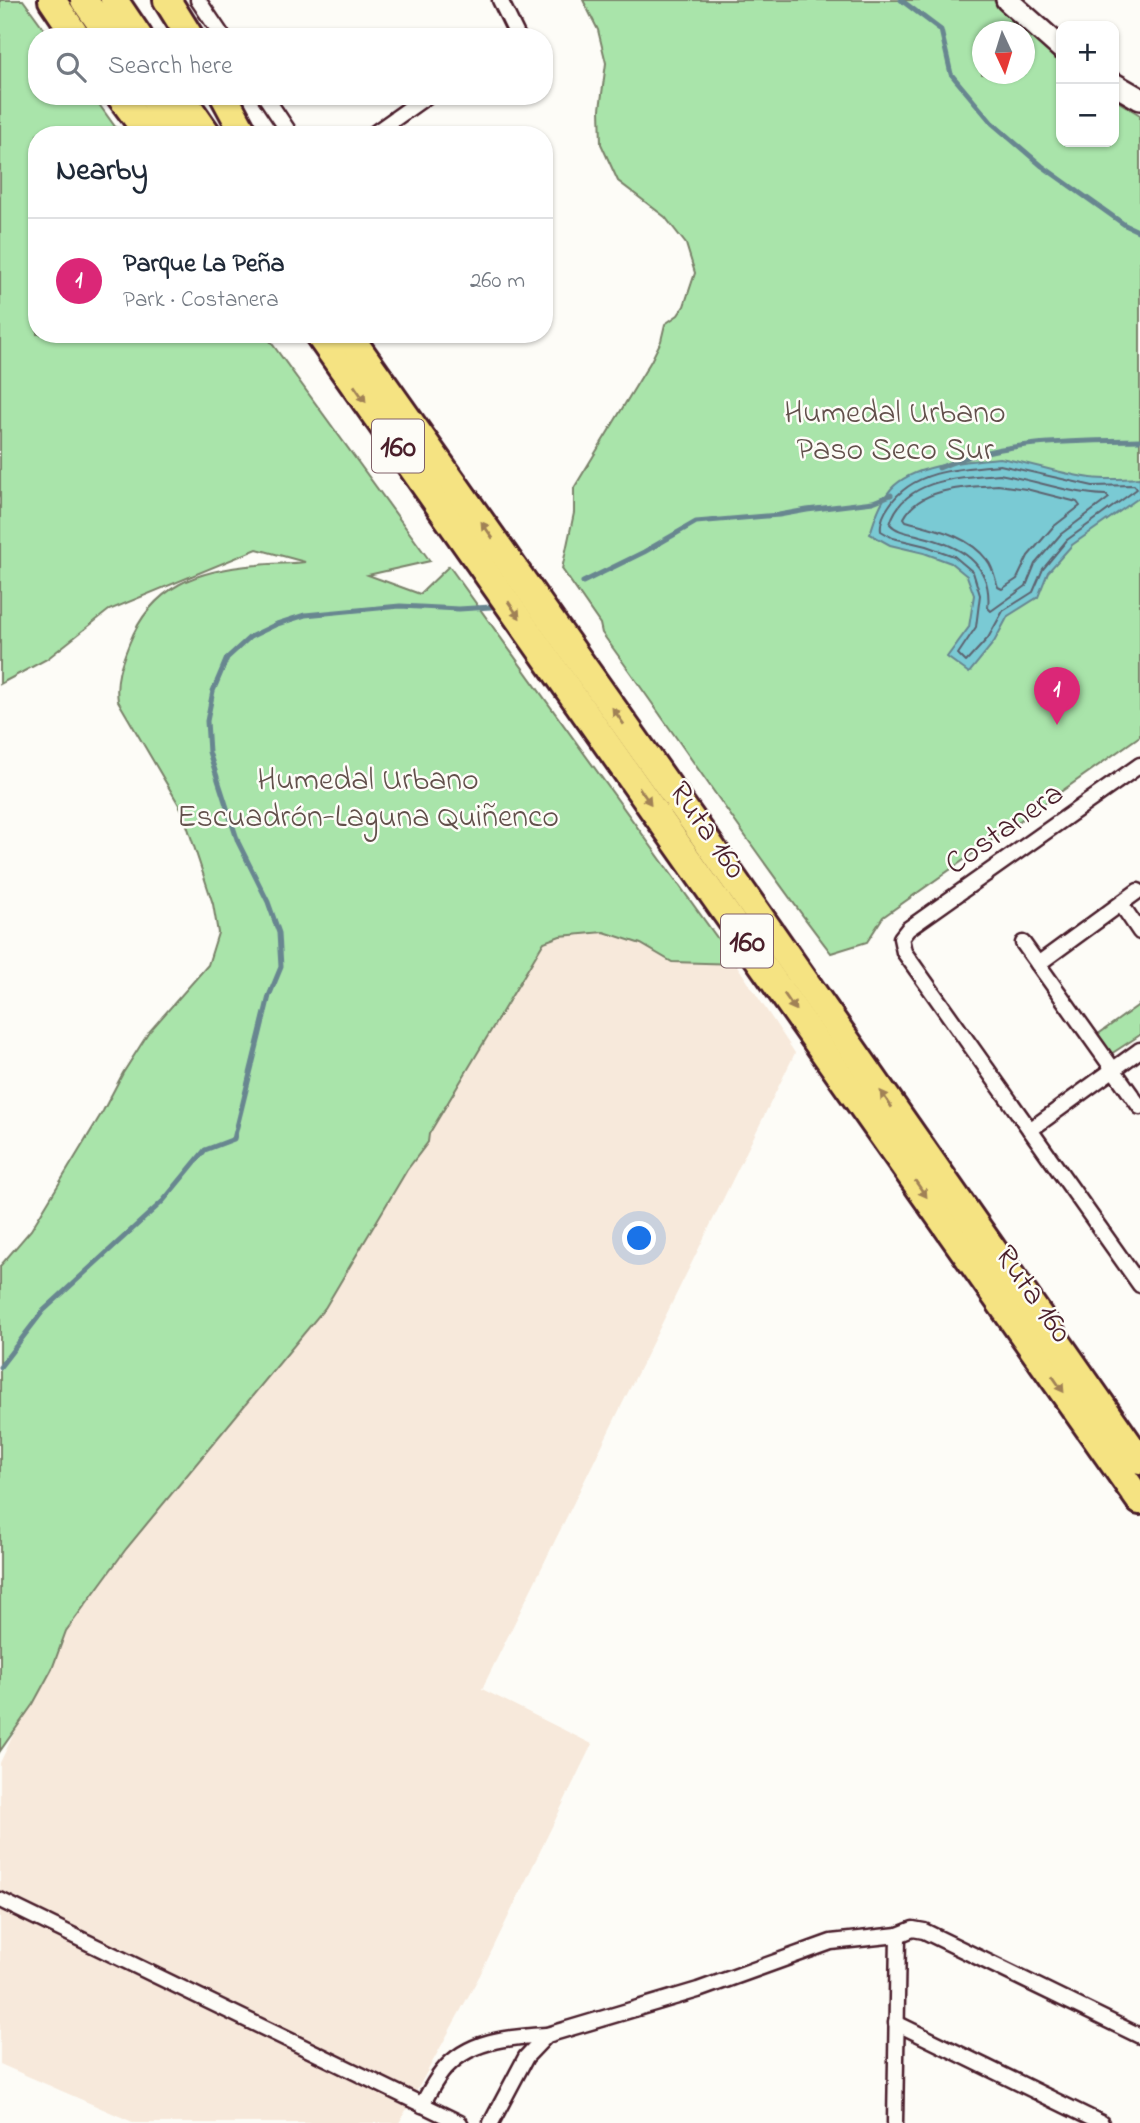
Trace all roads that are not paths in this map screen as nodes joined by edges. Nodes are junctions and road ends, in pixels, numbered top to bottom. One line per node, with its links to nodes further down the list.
1 (52, 0): 8 (highway)
2 (84, 0): 9 (highway)
3 (114, 0): 10 (highway)
4 (167, 0): 11 (highway)
5 (198, 0): 12 (street)
6 (500, 0): 13 (street)
7 (1007, 0): 14 (main road)
8 (71, 28)
9 (104, 28)
10 (133, 28)
11 (184, 28)
12 (217, 28)
13 (512, 28)
14 (1056, 44)
15 (1119, 87): 16 (main road)
16 (1140, 99)
17 (127, 105): 23 (highway)
18 (158, 105): 24 (highway)
19 (187, 105): 25 (highway)
20 (229, 105): 26 (highway)
21 (271, 105): 27 (street)
22 (414, 105): 28 (street)
23 (142, 126)
24 (172, 126)
25 (202, 126)
26 (239, 126)
27 (285, 126)
28 (385, 126)
29 (324, 343): 45 (highway, Ruta 160 / 160, one-way to 45)
30 (354, 343): 32 (highway, Ruta 160 / 160)
31 (360, 343): 32 (highway)
32 (384, 385): 44 (highway, Ruta 160 / 160, one-way to 32)
33 (1140, 765): 42 (street, Costanera)
34 (1138, 891): 35 (street)
35 (1121, 904): 36 (street); 38 (street)
36 (1140, 932)
37 (1023, 943): 38 (street)
38 (1038, 964): 40 (street)
39 (1140, 1050): 40 (street)
40 (1113, 1069): 41 (street); 42 (street)
41 (1140, 1107)
42 (1030, 1130): 43 (street)
43 (1140, 1284)
44 (1140, 1460)
45 (1140, 1501)
46 (0, 1900): 51 (street)
47 (898, 1935): 48 (street); 49 (street); 50 (street)
48 (896, 2024): 54 (street); 55 (street)
49 (547, 2035): 51 (street); 53 (street)
50 (1140, 2036)
51 (422, 2105): 52 (street)
52 (460, 2123)
53 (491, 2123)
54 (895, 2123)
55 (1101, 2123)

